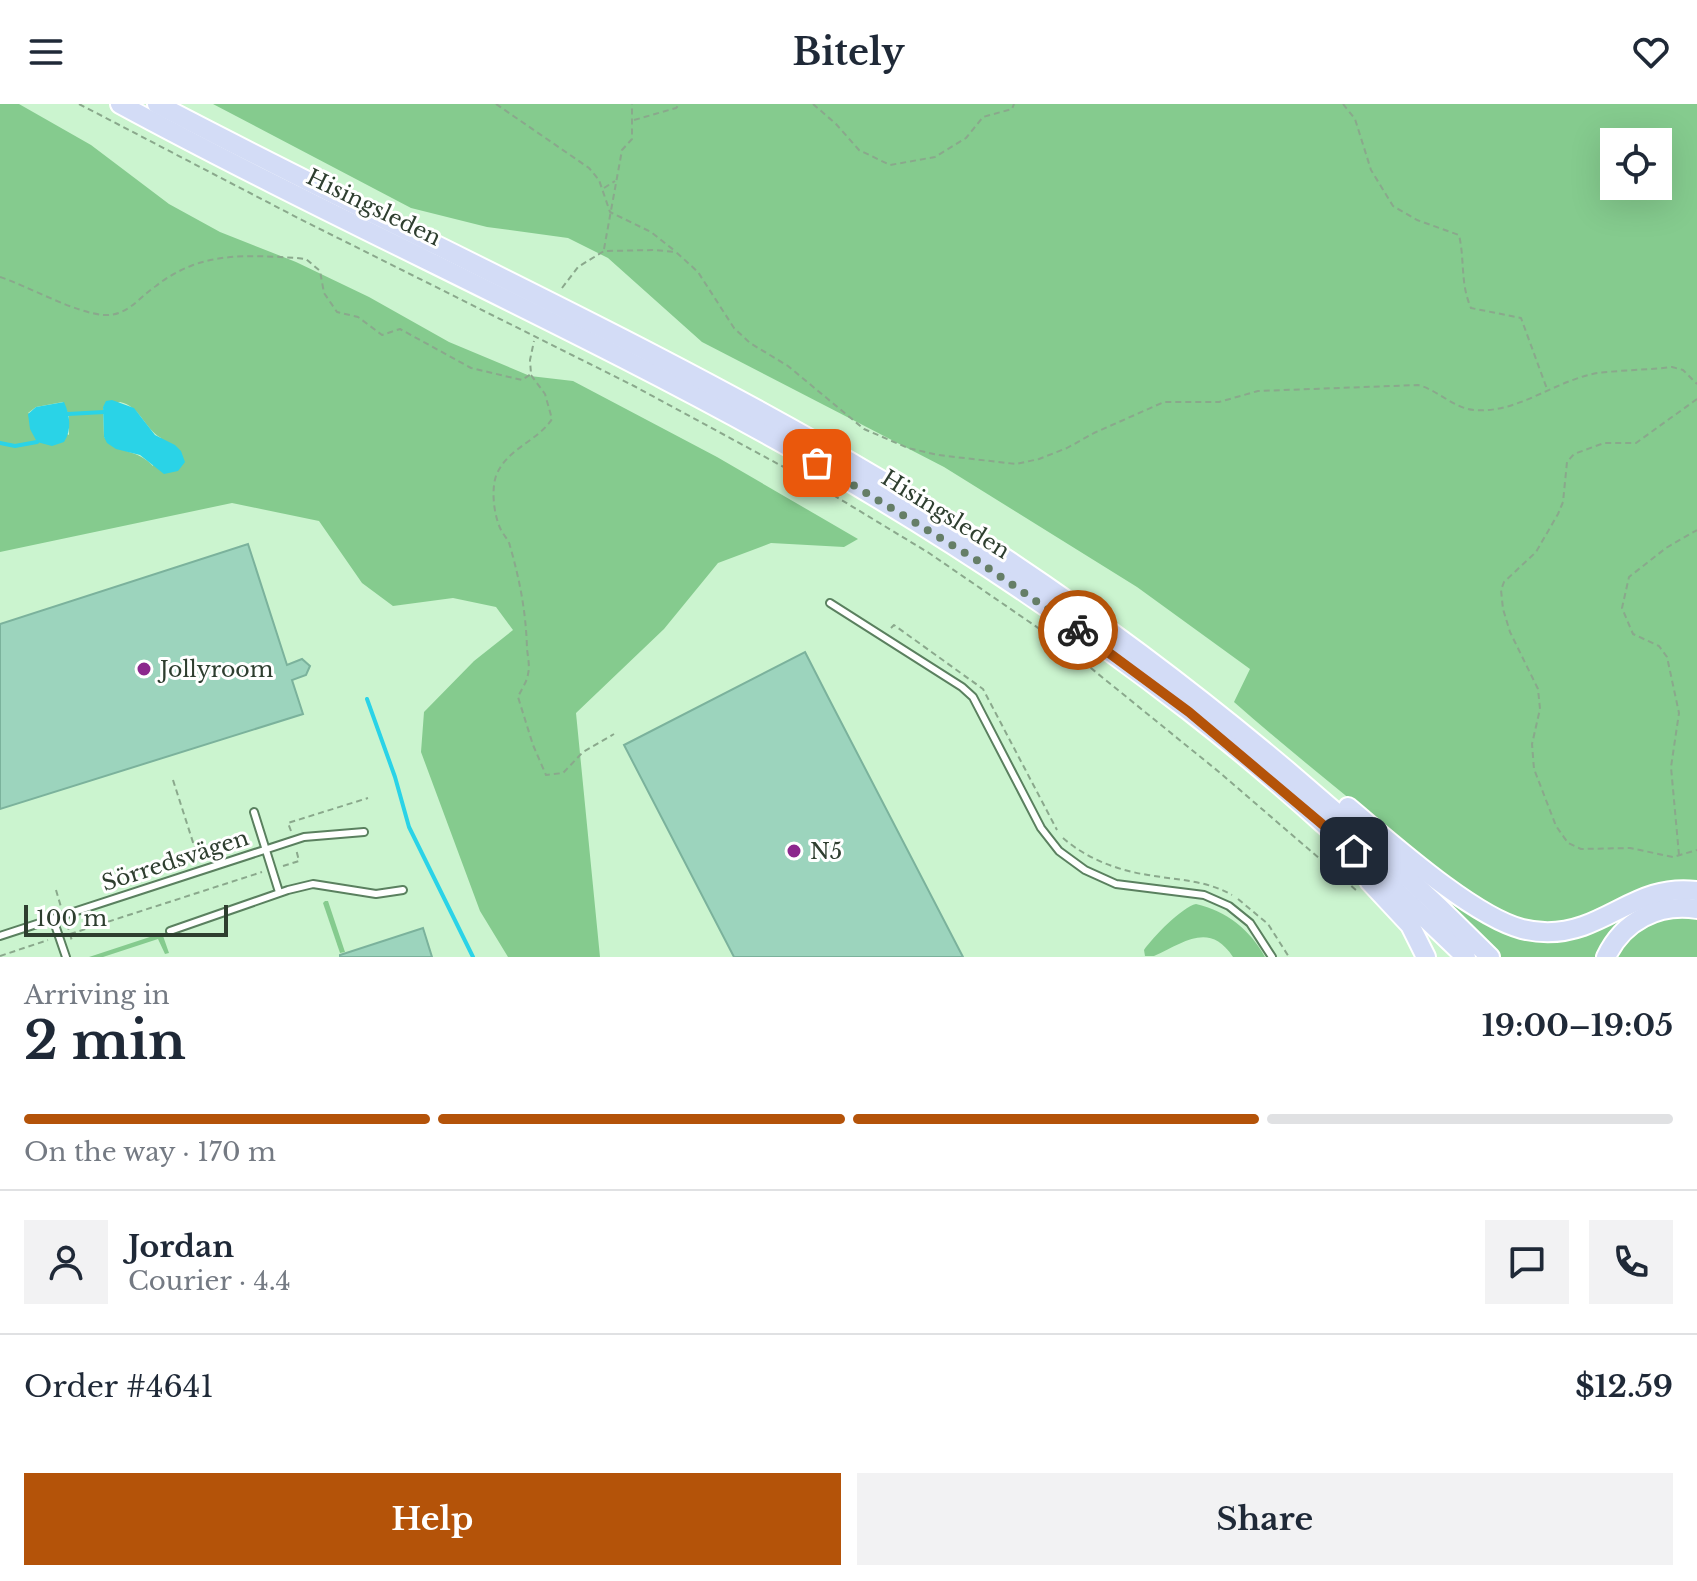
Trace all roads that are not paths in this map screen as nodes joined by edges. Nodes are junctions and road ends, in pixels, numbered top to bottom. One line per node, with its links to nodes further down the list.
1 (120, 104): 7 (highway, Hisingsleden)
2 (157, 104): 4 (highway, Hisingsleden)
3 (830, 603): 17 (lane)
4 (1249, 738): 10 (highway); 20 (highway, Hisingsleden)
5 (254, 812): 8 (lane)
6 (364, 832): 8 (lane, Sörredsvägen)
7 (1334, 832): 18 (highway); 19 (highway, Hisingsleden)
8 (266, 849): 11 (lane); 13 (lane, Sörredsvägen)
9 (403, 890): 11 (lane)
10 (1697, 891)
11 (279, 892): 14 (lane)
12 (1697, 909): 21 (highway)
13 (53, 919): 15 (lane, Sörredsvägen); 16 (lane)
14 (170, 931)
15 (0, 936)
16 (66, 957)
17 (1272, 957)
18 (1426, 957)
19 (1466, 957)
20 (1490, 957)
21 (1606, 957)

